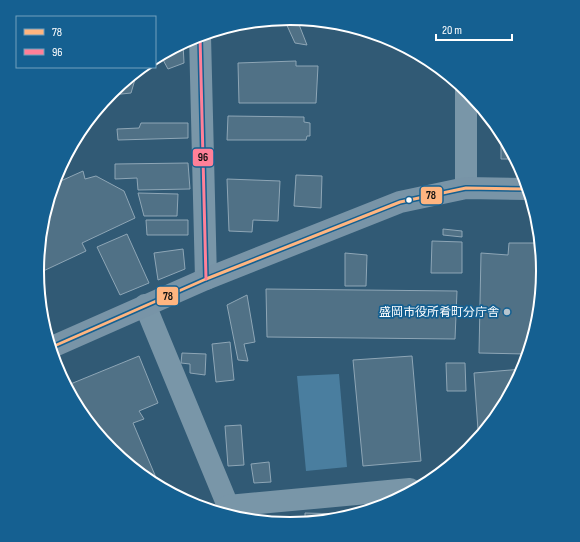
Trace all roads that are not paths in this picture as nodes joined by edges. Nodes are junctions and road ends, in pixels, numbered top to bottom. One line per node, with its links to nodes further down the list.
1 (200, 42): 5 (street)
2 (466, 99): 3 (street)
3 (466, 188): 4 (main road); 5 (main road)
4 (522, 189)
5 (206, 279): 6 (main road)
6 (144, 306): 7 (main road); 9 (street)
7 (55, 345)
8 (403, 490): 9 (street)
9 (228, 509)

